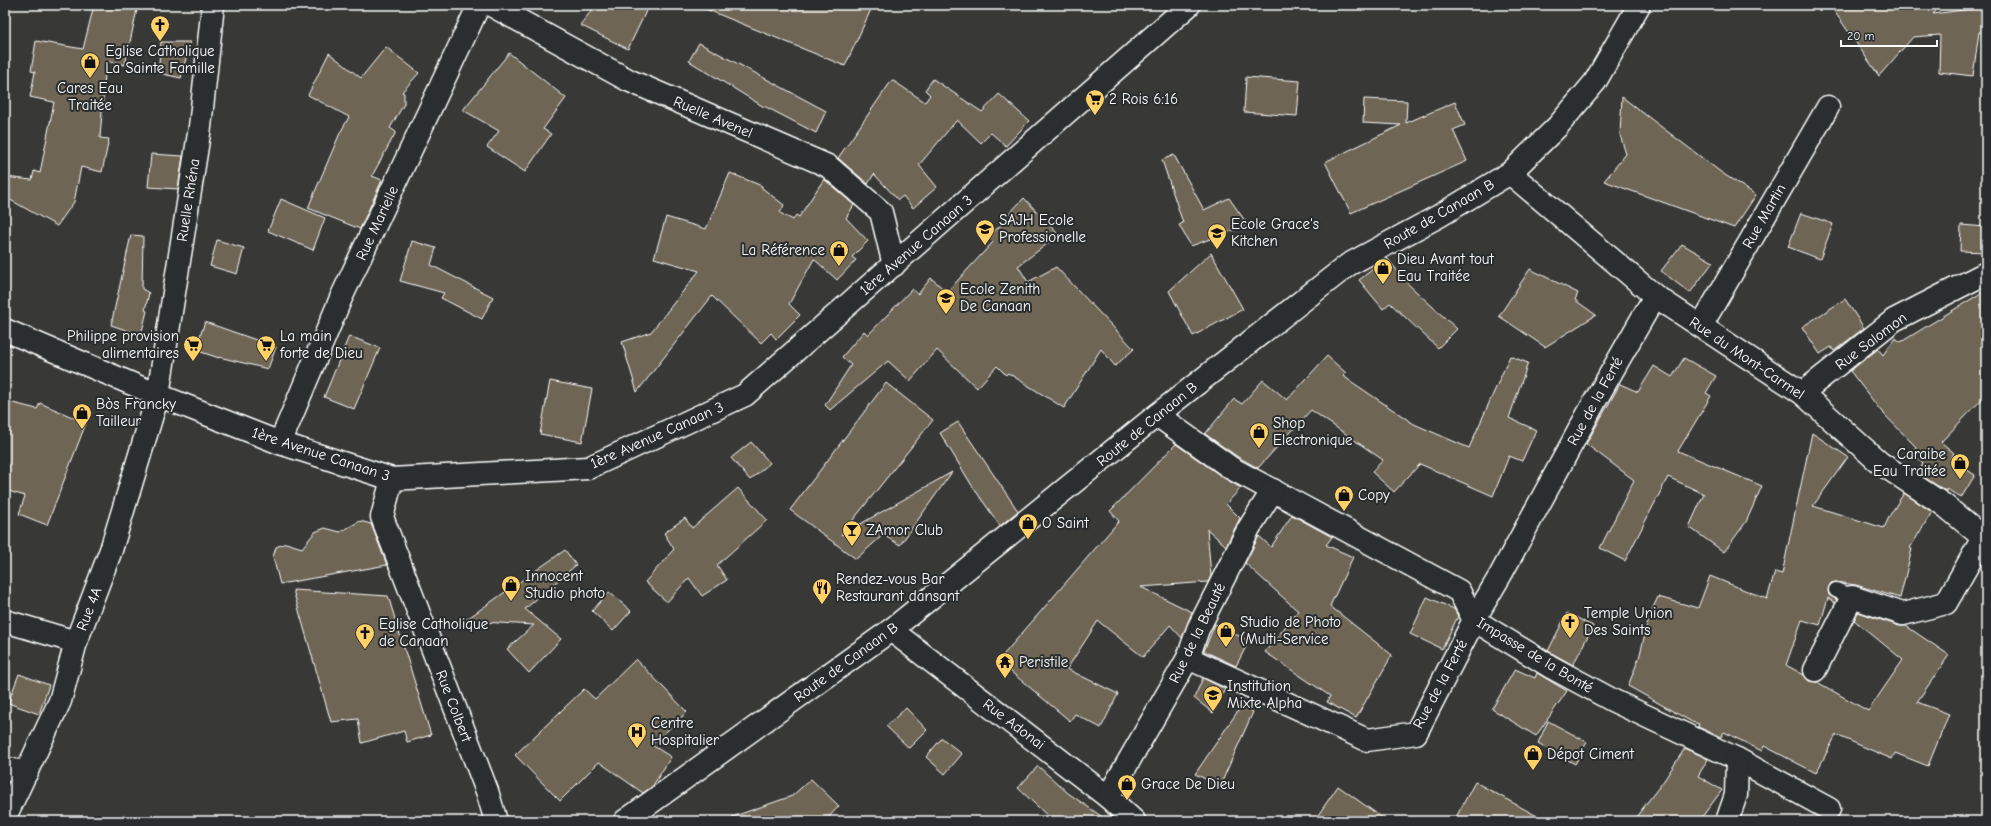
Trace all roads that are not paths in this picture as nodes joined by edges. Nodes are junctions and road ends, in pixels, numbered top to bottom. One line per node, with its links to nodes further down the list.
1 (213, 5): 14 (street, Ruelle Rhéna)
2 (479, 5): 16 (street, Rue Marielle)
3 (491, 5): 8 (street, Ruelle Avenel)
4 (1189, 5): 8 (street, 1ère Avenue Canaan 3)
5 (1639, 5): 7 (street, Route de Canaan B)
6 (1828, 107): 11 (street, Rue Martin)
7 (1510, 173): 10 (street, Rue du Mont-Carmel); 15 (street, Route de Canaan B)
8 (894, 264): 17 (street, 1ère Avenue Canaan 3)
9 (1986, 273): 13 (street, Rue Salomon)
10 (1655, 296): 11 (street, Rue du Mont-Carmel); 20 (street, Rue de la Ferté)
11 (1701, 326): 13 (street, Rue du Mont-Carmel)
12 (5, 330): 14 (street, 1ère Avenue Canaan 3)
13 (1802, 393): 19 (street, Rue du Mont-Carmel)
14 (158, 395): 16 (street, 1ère Avenue Canaan 3); 23 (street, Rue 4A)
15 (1157, 415): 18 (street, Impasse de la Bonté); 22 (street, Route de Canaan B)
16 (280, 443): 17 (street, 1ère Avenue Canaan 3)
17 (392, 479): 32 (street, Rue Colbert)
18 (1273, 490): 20 (street, Impasse de la Bonté); 24 (street, Rue de la Beauté)
19 (1985, 539): 25 (street)
20 (1474, 620): 24 (street, Rue de la Ferté); 26 (street, Impasse de la Bonté)
21 (5, 621): 23 (street)
22 (891, 630): 29 (street, Rue Adonai); 33 (street, Route de Canaan B)
23 (76, 642): 28 (street, Rue 4A)
24 (1188, 658): 29 (street, Rue de la Beauté)
25 (1815, 670)
26 (1738, 759): 30 (street, Impasse de la Bonté); 35 (street)
27 (5, 770): 28 (street)
28 (27, 772): 31 (street, Rue 4A)
29 (1108, 796): 34 (street, Rue Adonai)
30 (1829, 809)
31 (5, 817)
32 (496, 821)
33 (625, 821)
34 (1134, 821)
35 (1726, 821)

